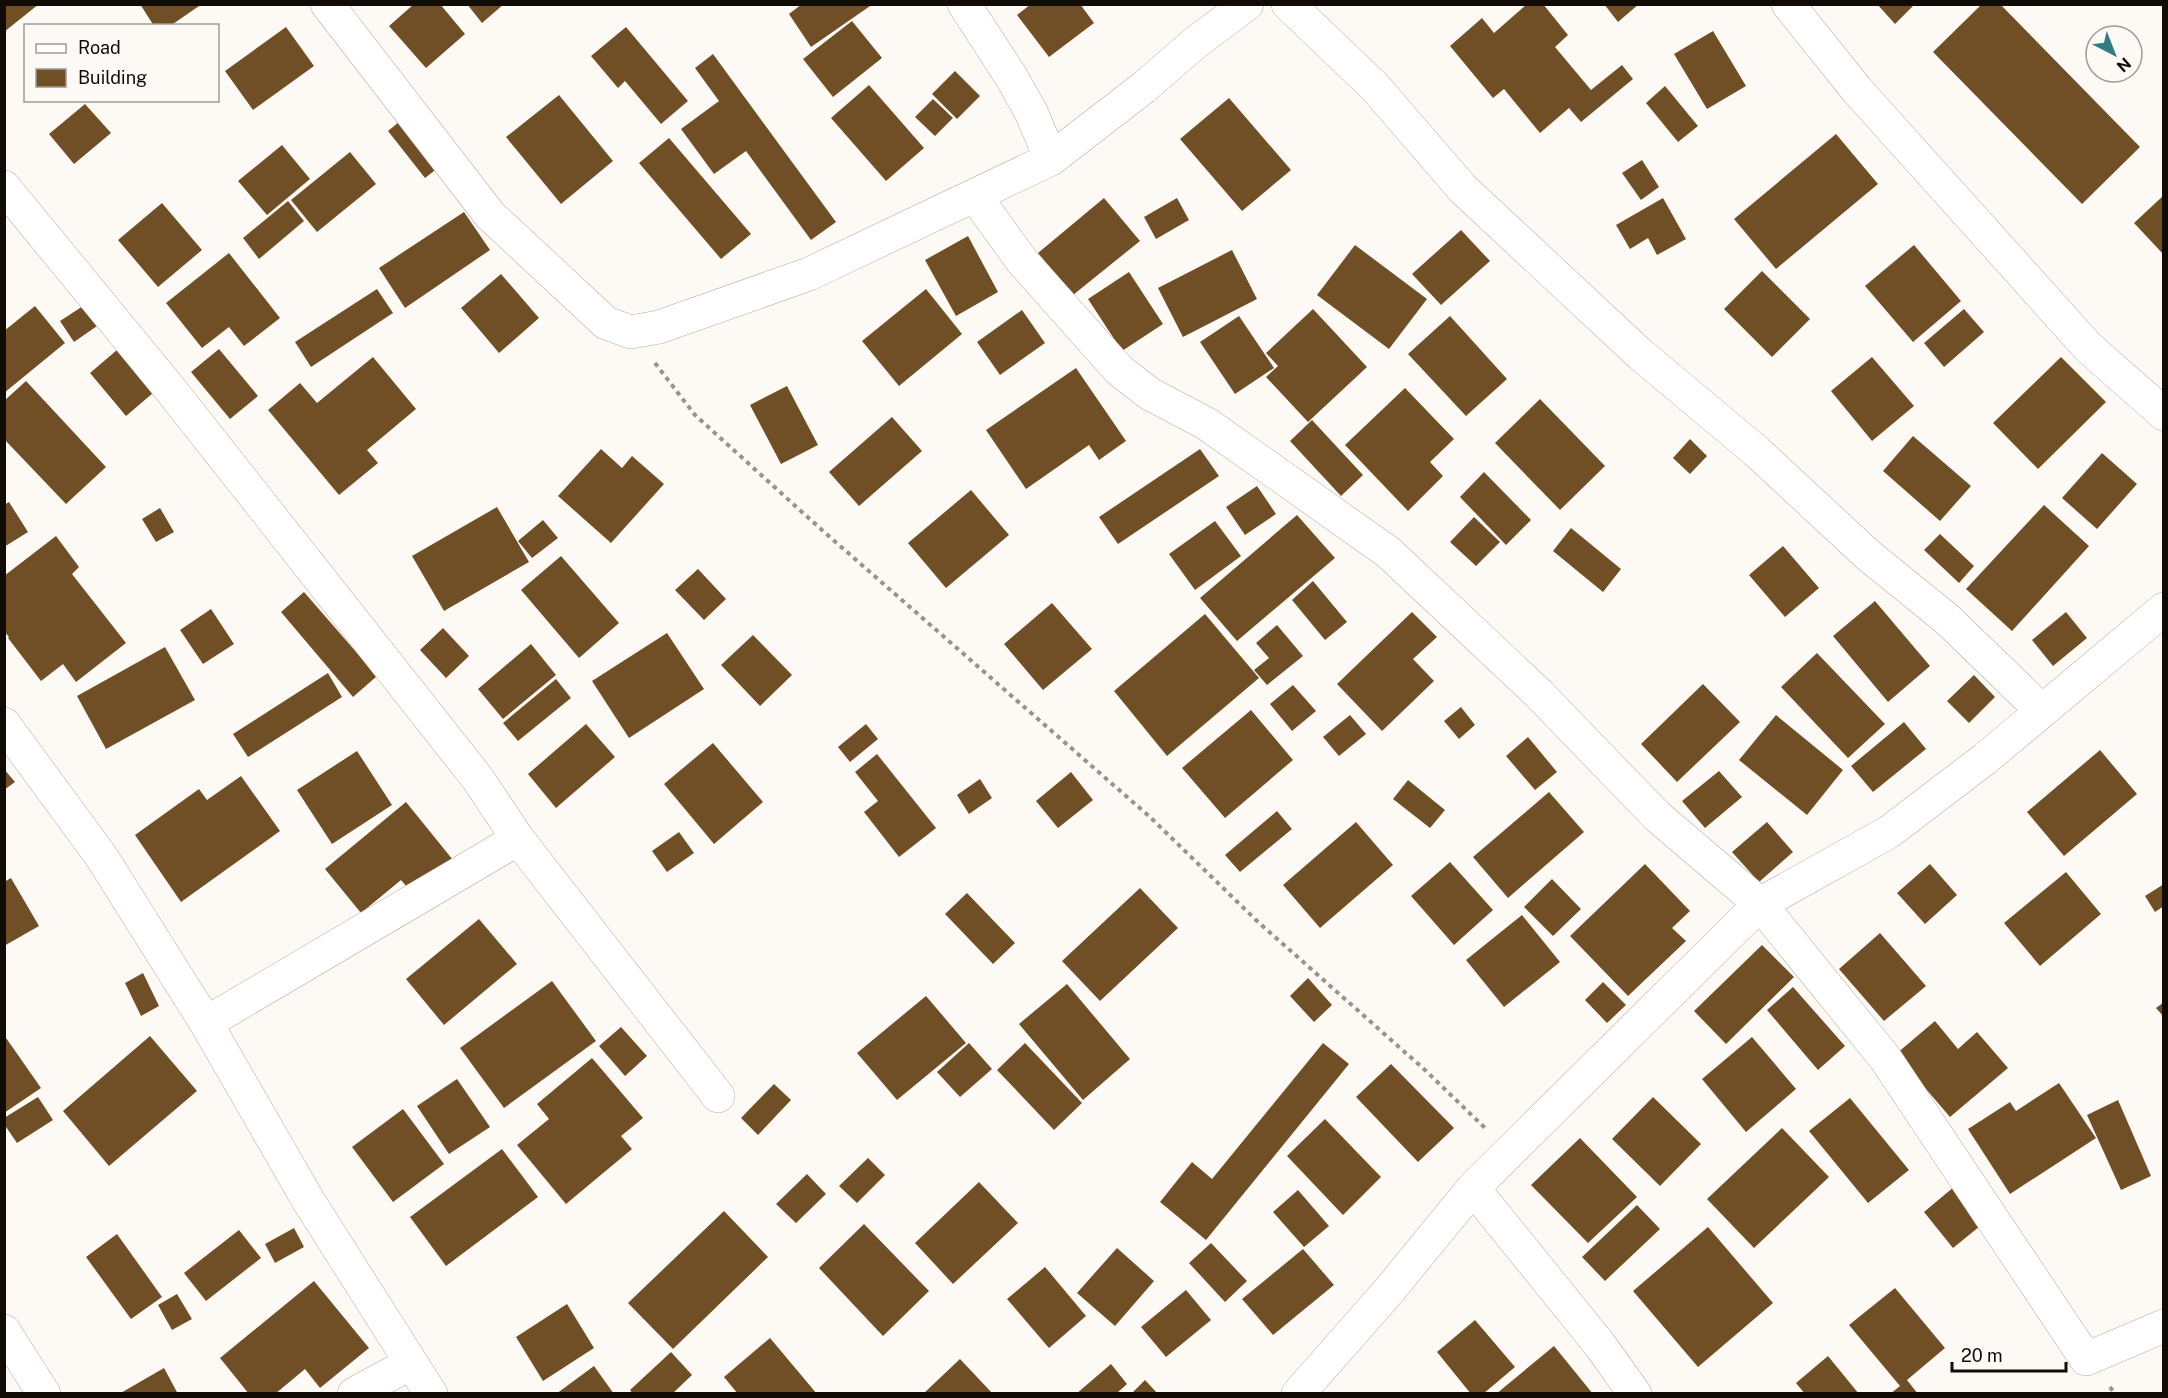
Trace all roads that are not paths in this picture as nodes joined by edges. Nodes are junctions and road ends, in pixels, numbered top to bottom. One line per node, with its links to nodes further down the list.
1 (327, 4): 8 (street)
2 (964, 4): 6 (street)
3 (1247, 4): 6 (street)
4 (1288, 4): 11 (street)
5 (1788, 4): 9 (street)
6 (1051, 159): 8 (street)
7 (4, 187): 13 (street)
8 (975, 196): 14 (street)
9 (2163, 414)
10 (2163, 609): 11 (street)
11 (2042, 711): 14 (street)
12 (4, 724): 15 (street)
13 (518, 839): 15 (street); 16 (street)
14 (1760, 904): 17 (street); 18 (street)
15 (206, 1023): 20 (street)
16 (718, 1096)
17 (1473, 1188): 24 (street); 25 (street)
18 (2163, 1326)
19 (4, 1331): 21 (street)
20 (411, 1363): 22 (street); 23 (street)
21 (44, 1394)
22 (354, 1394)
23 (431, 1394)
24 (1298, 1394)
25 (1635, 1394)

